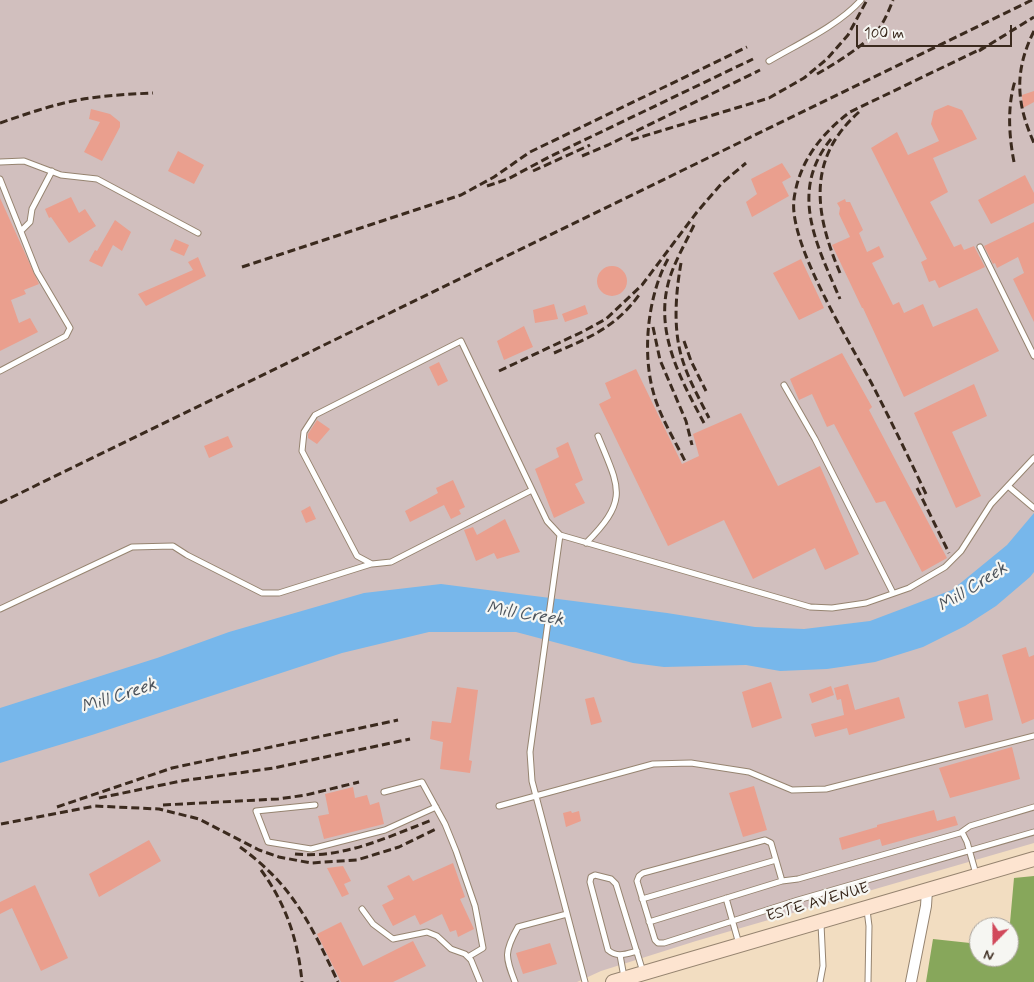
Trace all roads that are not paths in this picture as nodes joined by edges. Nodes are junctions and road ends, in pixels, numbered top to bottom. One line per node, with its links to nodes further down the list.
1 (861, 0): 2 (lane)
2 (769, 61)
3 (0, 162): 4 (lane)
4 (52, 171): 6 (lane); 7 (lane)
5 (0, 179): 6 (lane)
6 (21, 232): 10 (lane)
7 (198, 233)
8 (980, 247): 9 (lane)
9 (1034, 356)
10 (0, 371)
11 (784, 385): 20 (lane)
12 (598, 436): 18 (lane)
13 (1034, 458): 14 (lane)
14 (1008, 486): 16 (lane); 20 (lane)
15 (532, 490): 17 (lane); 19 (lane); 19 (lane)
16 (1034, 508)
17 (560, 535): 18 (lane); 24 (lane)
18 (586, 543): 20 (lane)
19 (372, 564): 21 (lane)
20 (893, 593)
21 (0, 609)
22 (1034, 736): 24 (lane)
23 (384, 792): 27 (lane)
24 (536, 795): 26 (lane); 41 (lane)
25 (315, 805): 27 (lane)
26 (499, 806)
27 (436, 807): 48 (lane)
28 (1034, 807): 29 (lane)
29 (962, 832): 31 (lane); 35 (lane)
30 (1034, 832): 31 (lane)
31 (969, 851): 34 (lane); 42 (lane)
32 (1034, 859): 34 (street, ESTE AVENUE)
33 (776, 860): 35 (lane); 38 (lane); 38 (lane)
34 (976, 876): 36 (street, ESTE AVENUE)
35 (782, 881): 37 (lane)
36 (927, 890): 39 (street, ESTE AVENUE); 56 (street)
37 (726, 898): 42 (lane); 44 (lane)
38 (642, 899): 44 (lane)
39 (867, 907): 43 (street, ESTE AVENUE); 55 (lane)
40 (362, 909): 48 (lane)
41 (567, 914): 52 (lane); 53 (lane)
42 (733, 921): 44 (lane); 45 (lane)
43 (821, 921): 45 (street, ESTE AVENUE); 54 (lane)
44 (649, 922)
45 (739, 945): 49 (street, ESTE AVENUE)
46 (637, 951): 47 (lane); 47 (lane); 49 (lane)
47 (620, 955): 50 (lane)
48 (468, 956): 51 (lane)
49 (644, 973): 50 (street, ESTE AVENUE)
50 (619, 980)
51 (480, 982)
52 (515, 982)
53 (586, 982)
54 (820, 982)
55 (868, 982)
56 (911, 982)

